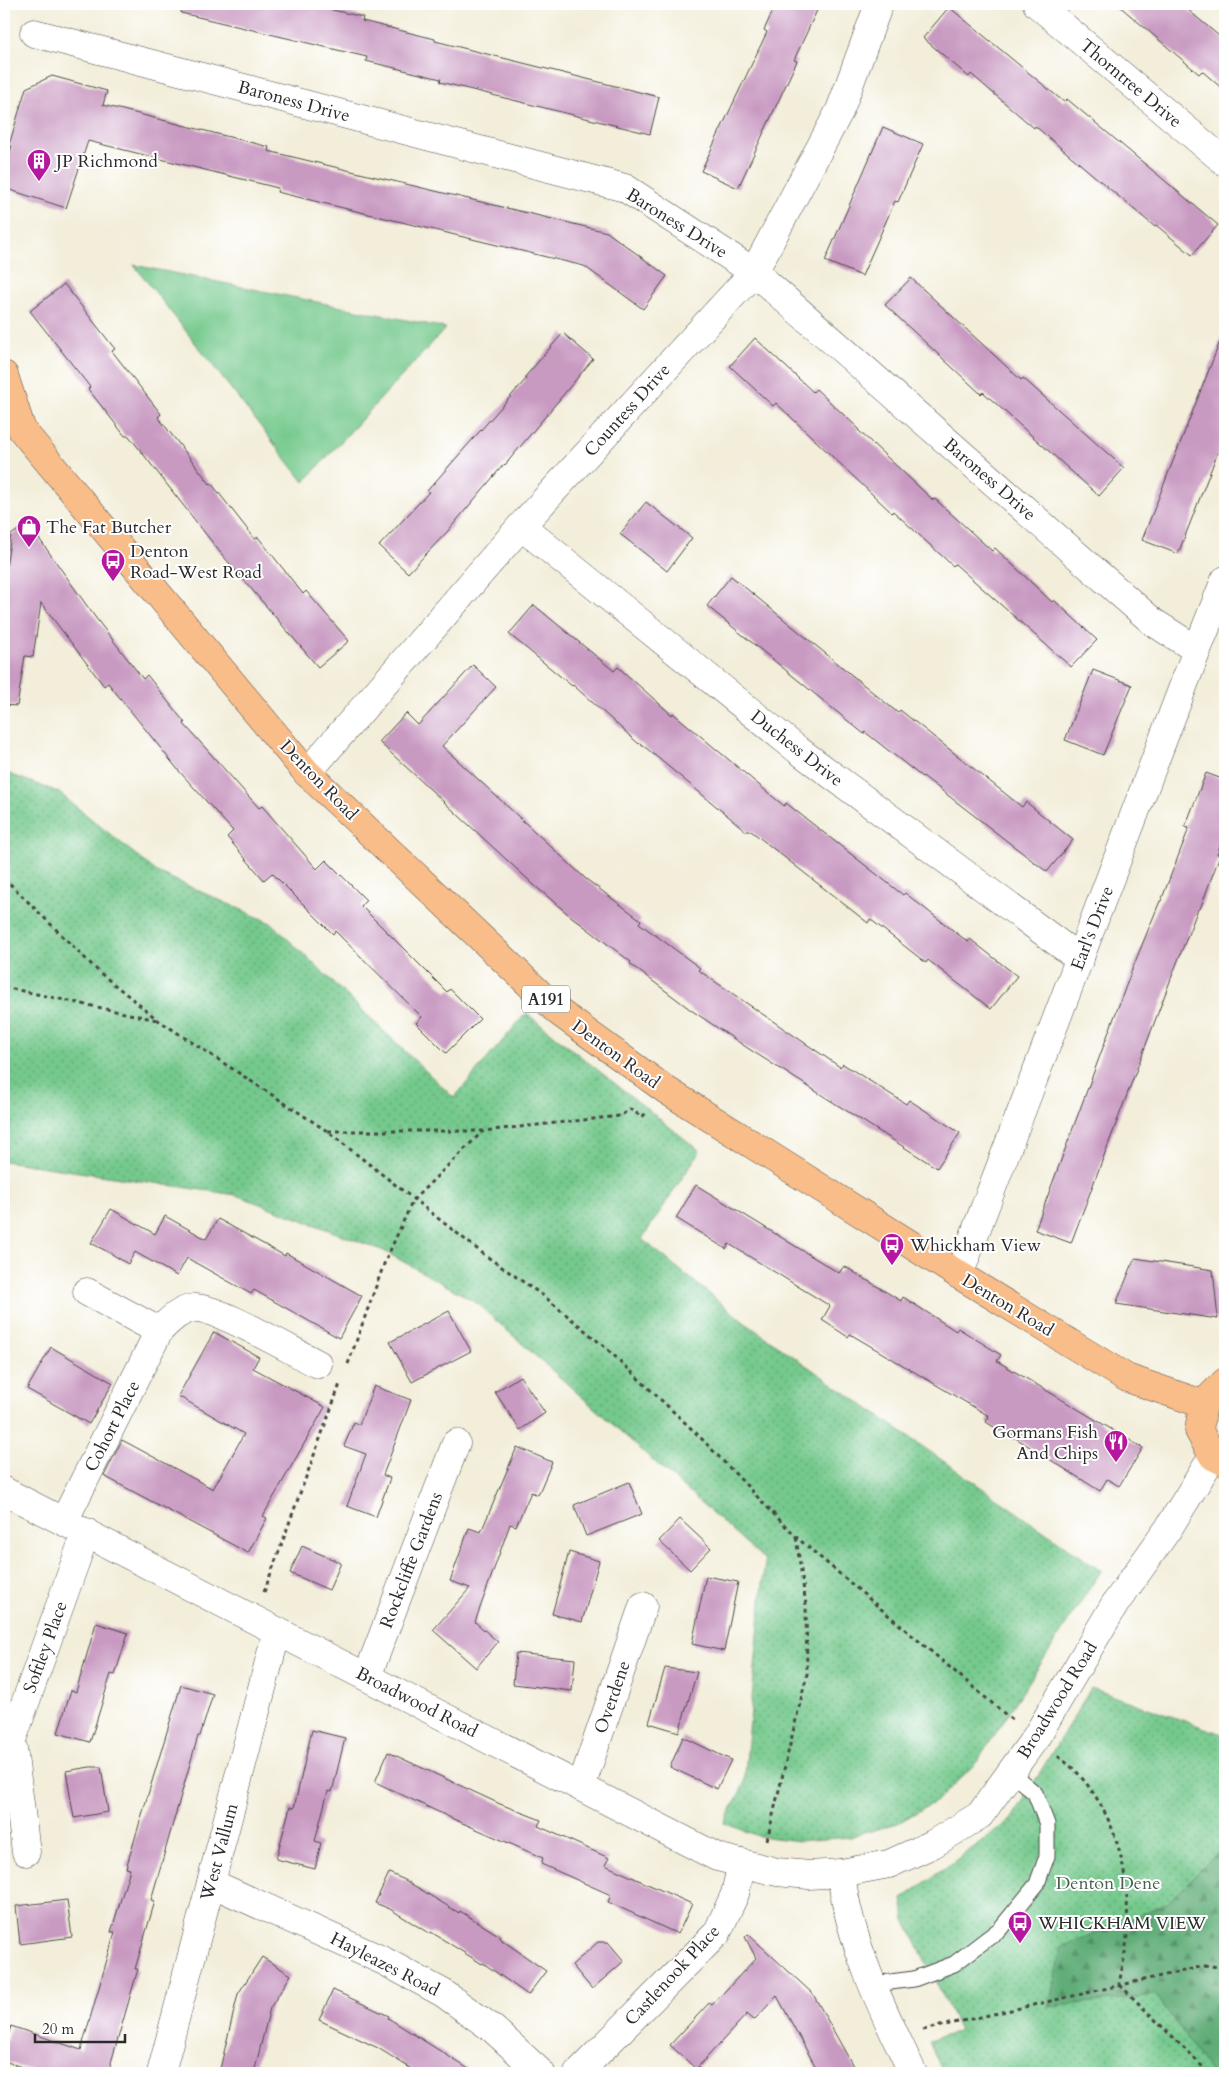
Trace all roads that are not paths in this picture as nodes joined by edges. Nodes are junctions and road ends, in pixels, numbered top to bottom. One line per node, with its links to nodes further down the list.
1 (879, 4): 5 (street, Countess Drive)
2 (1037, 4): 4 (street, Thorntree Drive)
3 (34, 33): 5 (street, Baroness Drive)
4 (1225, 162)
5 (754, 272): 8 (street, Countess Drive); 10 (street, Baroness Drive)
6 (4, 375): 7 (main road, Denton Road / A191)
7 (13, 425): 11 (main road, Denton Road / A191)
8 (521, 526): 11 (street, Countess Drive); 12 (street, Duchess Drive)
9 (1225, 580): 10 (street, Earl's Drive)
10 (1197, 650): 12 (street, Earl's Drive)
11 (307, 773): 13 (main road, Denton Road / A191)
12 (1080, 959): 13 (street, Earl's Drive)
13 (960, 1275): 18 (main road, Denton Road / A191)
14 (87, 1292): 15 (street)
15 (160, 1331): 16 (street, Cohort Place); 22 (street, Cohort Place)
16 (318, 1364)
17 (1225, 1382): 18 (main road)
18 (1203, 1404): 20 (main road)
19 (456, 1443): 25 (street, Rockcliffe Gardens)
20 (1219, 1459): 26 (street, Broadwood Road)
21 (4, 1490): 22 (street, Broadwood Road)
22 (75, 1527): 24 (street, Broadwood Road); 28 (street, Softley Place)
23 (643, 1606): 27 (street, Overdene)
24 (266, 1625): 25 (street, Broadwood Road); 31 (street, West Vallum)
25 (367, 1677): 27 (street, Broadwood Road)
26 (1011, 1773): 30 (street, Broadwood Road); 32 (lane)
27 (581, 1787): 29 (street, Broadwood Road)
28 (26, 1852)
29 (751, 1865): 30 (street, Broadwood Road); 35 (street, Castlenook Place)
30 (841, 1873): 32 (street)
31 (211, 1883): 33 (street, West Vallum); 34 (street, Hayleazes Road)
32 (874, 1984): 36 (street)
33 (161, 2073)
34 (541, 2073)
35 (578, 2073)
36 (913, 2073)

